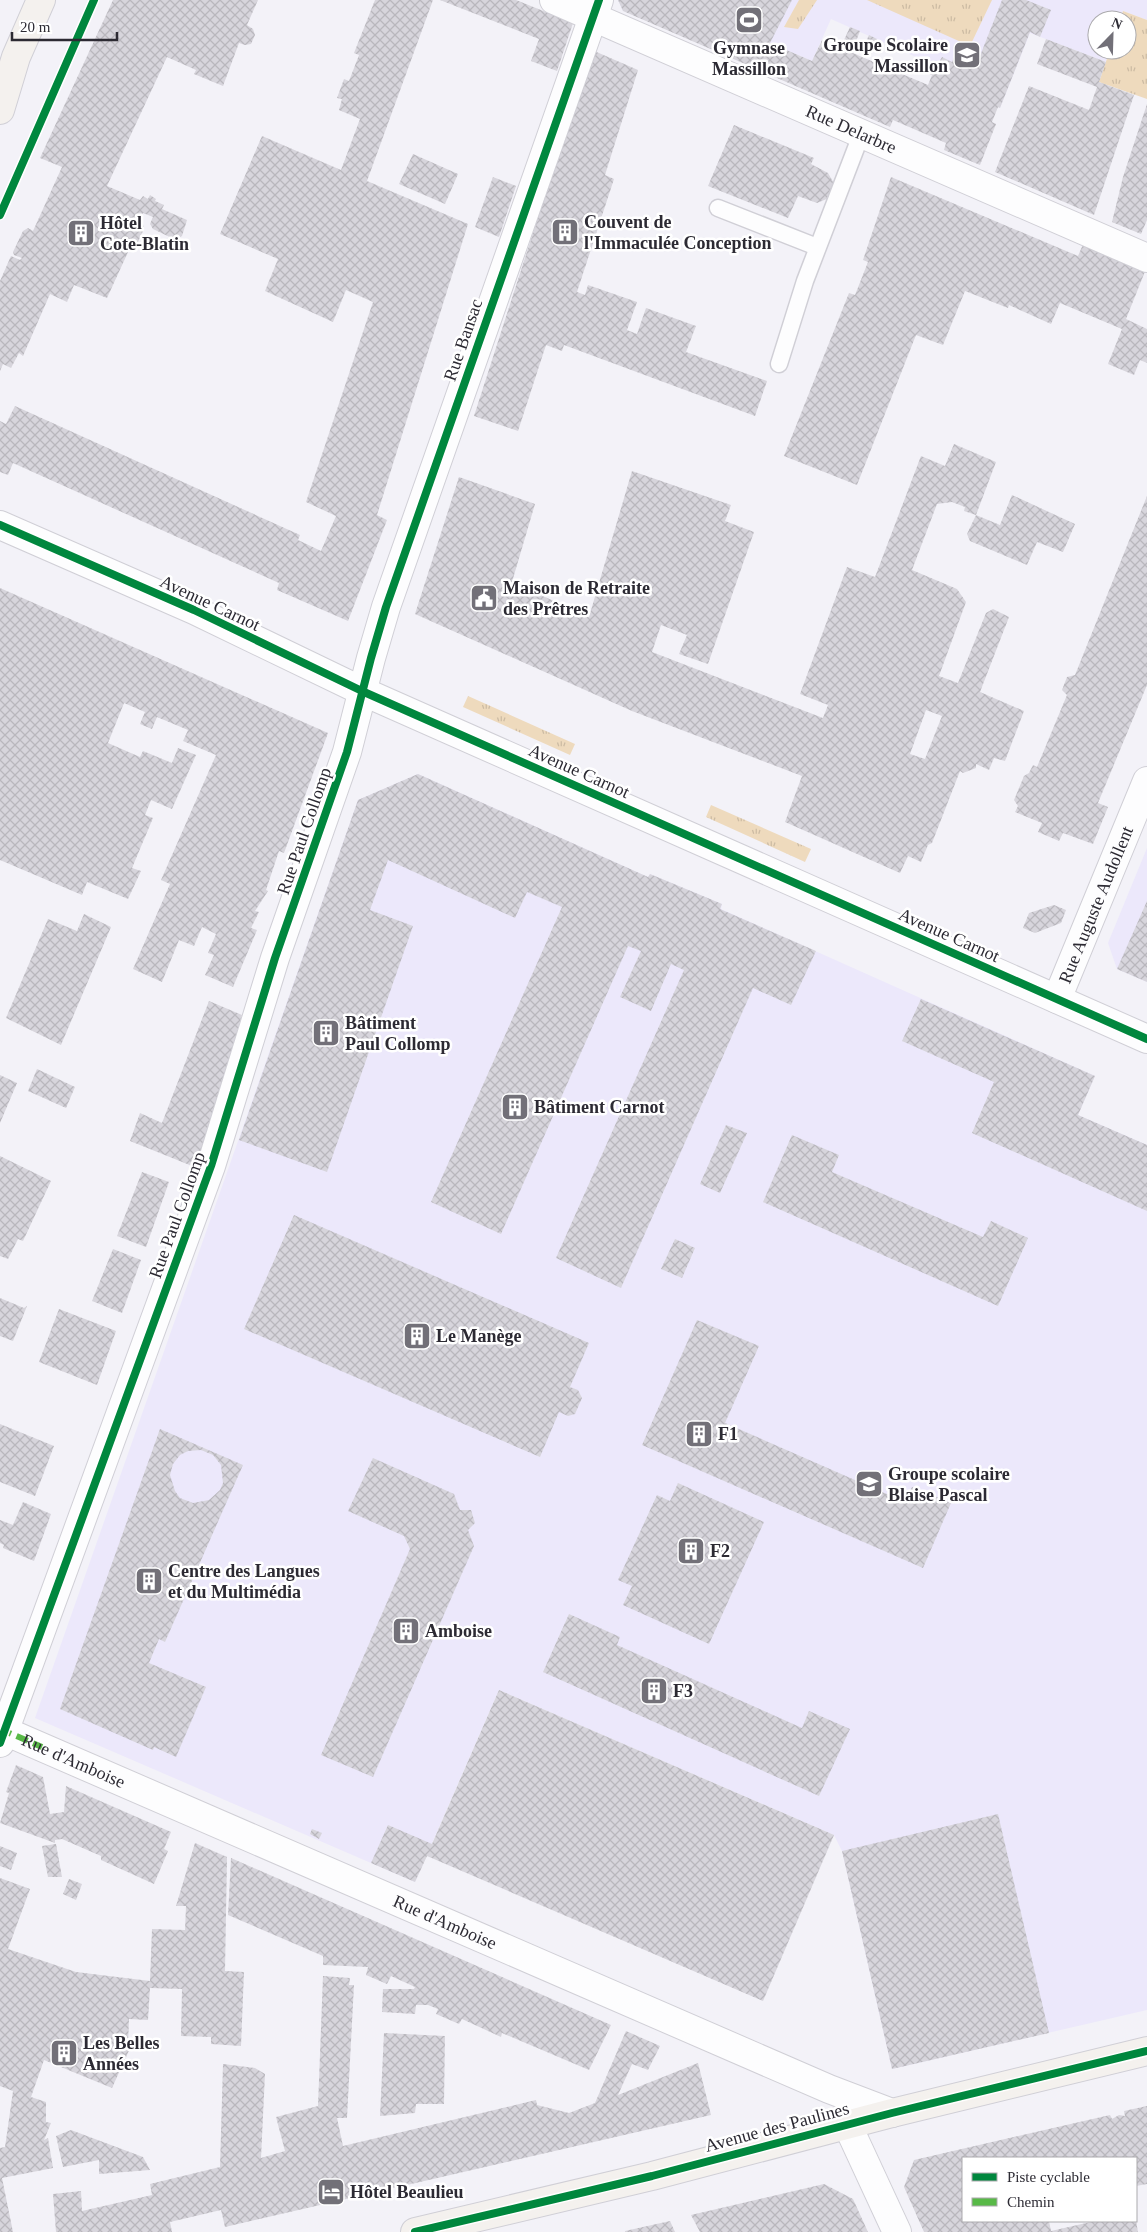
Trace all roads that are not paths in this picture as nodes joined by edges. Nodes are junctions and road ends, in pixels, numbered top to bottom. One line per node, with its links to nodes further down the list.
1 (41, 0): 4 (main road)
2 (554, 0): 3 (street, Rue Delarbre)
3 (596, 8): 5 (street, Rue Delarbre); 11 (street, Rue Bansac)
4 (0, 110)
5 (861, 135): 7 (lane); 8 (street, Rue Delarbre)
6 (718, 208): 7 (lane)
7 (818, 247): 9 (lane)
8 (1147, 258)
9 (779, 364)
10 (0, 525): 11 (street, Avenue Carnot)
11 (364, 692): 13 (street, Avenue Carnot); 15 (street, Rue Paul Collomp)
12 (1147, 781): 13 (street, Rue Auguste Audollent)
13 (1057, 999): 14 (street, Avenue Carnot)
14 (1147, 1039)
15 (1, 1734): 17 (street, Rue d'Amboise)
16 (1147, 2050): 17 (main road, Avenue des Paulines)
17 (892, 2113): 18 (main road, Avenue des Paulines)
18 (847, 2124): 19 (main road, Avenue des Paulines); 20 (street)
19 (415, 2232)
20 (896, 2232)

